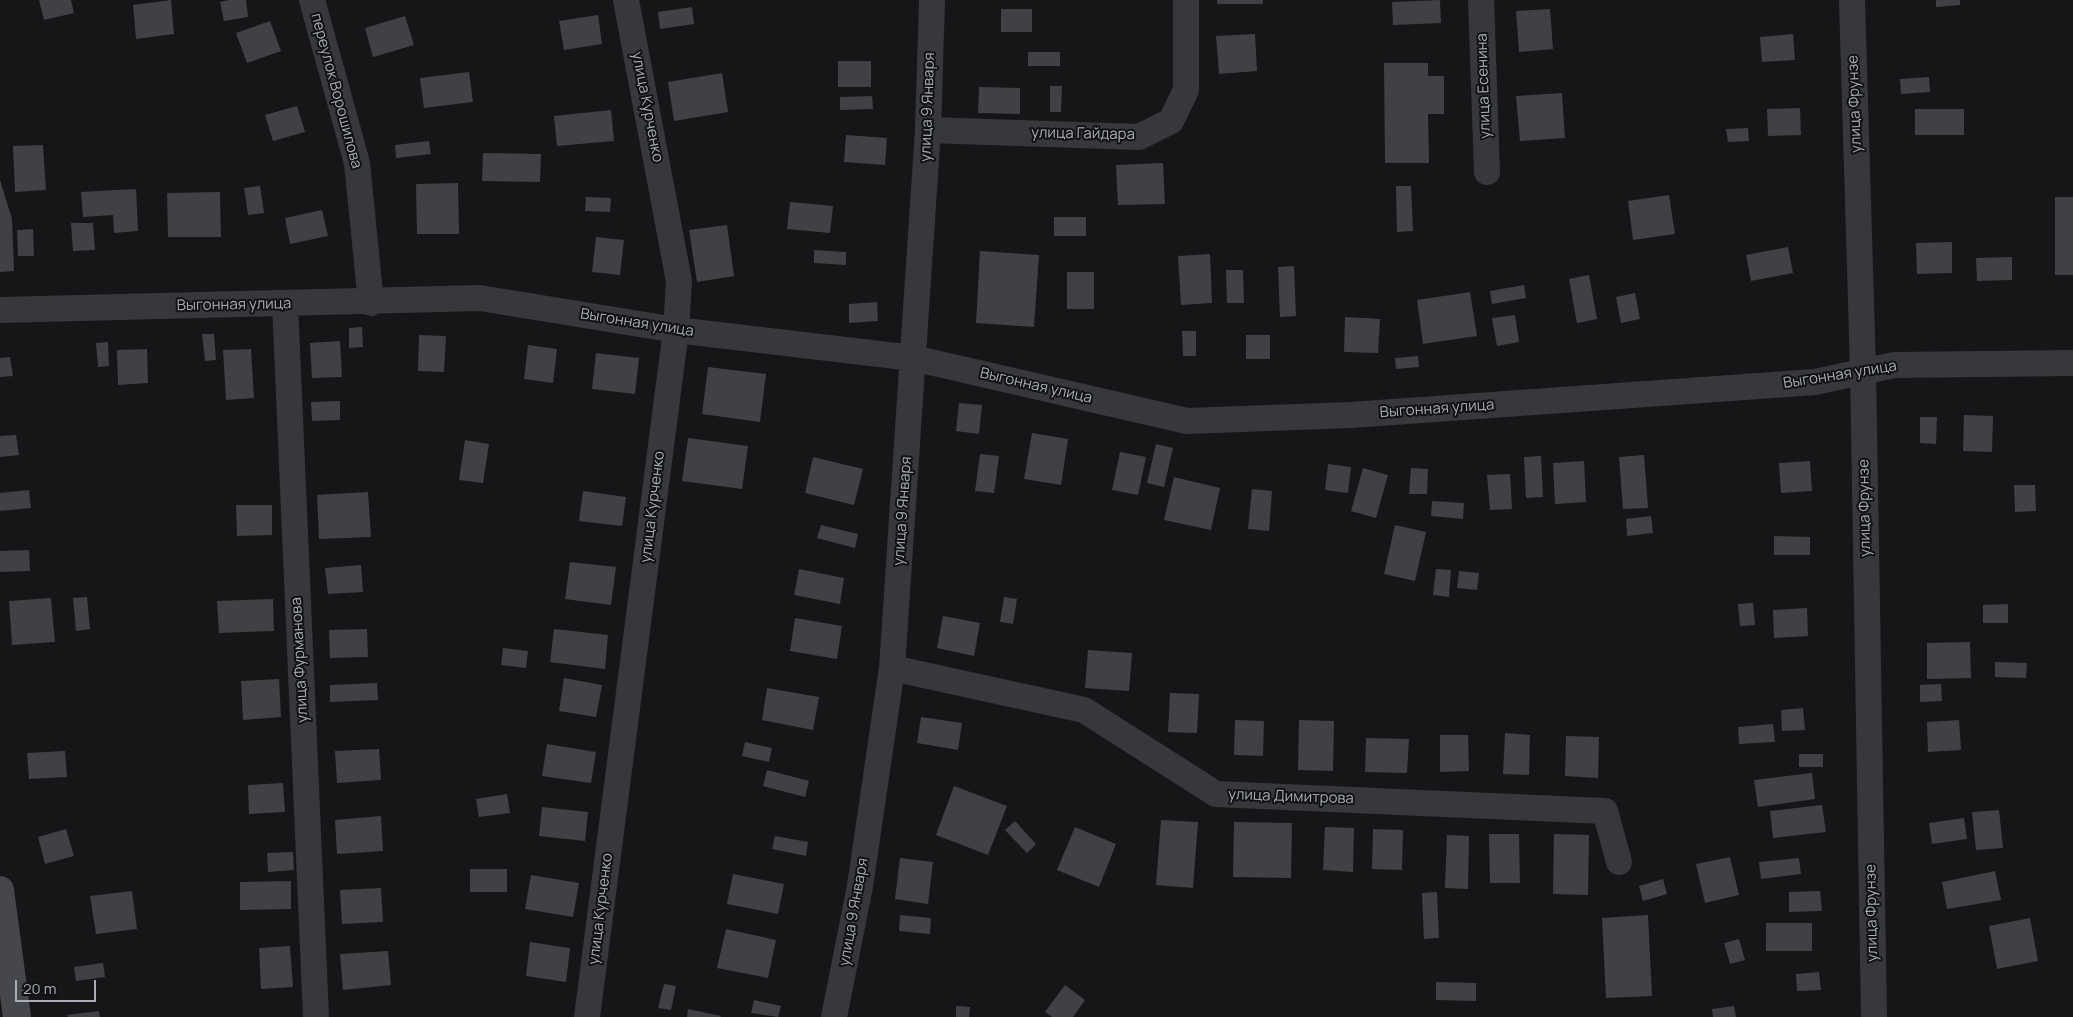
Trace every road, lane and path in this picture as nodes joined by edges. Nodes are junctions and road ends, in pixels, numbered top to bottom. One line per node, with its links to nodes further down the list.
1 (312, 0): 9 (street, переулок Ворошилова)
2 (626, 0): 12 (street, улица Курченко)
3 (932, 0): 7 (street, улица 9 Января)
4 (1186, 0): 7 (street, улица Гайдара)
5 (1481, 0): 8 (street, улица Есенина)
6 (1852, 0): 15 (street, улица Фрунзе)
7 (928, 130): 13 (street, улица 9 Января)
8 (1487, 172)
9 (371, 302): 10 (street, Выгонная улица); 12 (street, Выгонная улица)
10 (285, 304): 11 (street, Выгонная улица); 20 (street, улица Фурманова)
11 (0, 310)
12 (676, 330): 13 (street, Выгонная улица); 21 (street, улица Курченко)
13 (913, 358): 15 (street, Выгонная улица); 16 (street, улица 9 Января)
14 (2073, 363): 15 (street, Выгонная улица)
15 (1863, 370): 23 (street, улица Фрунзе)
16 (892, 668): 17 (street, улица Димитрова); 22 (street, улица 9 Января)
17 (1618, 862)
18 (0, 890): 19 (main road)
19 (17, 1017)
20 (316, 1017)
21 (587, 1017)
22 (834, 1017)
23 (1874, 1017)

